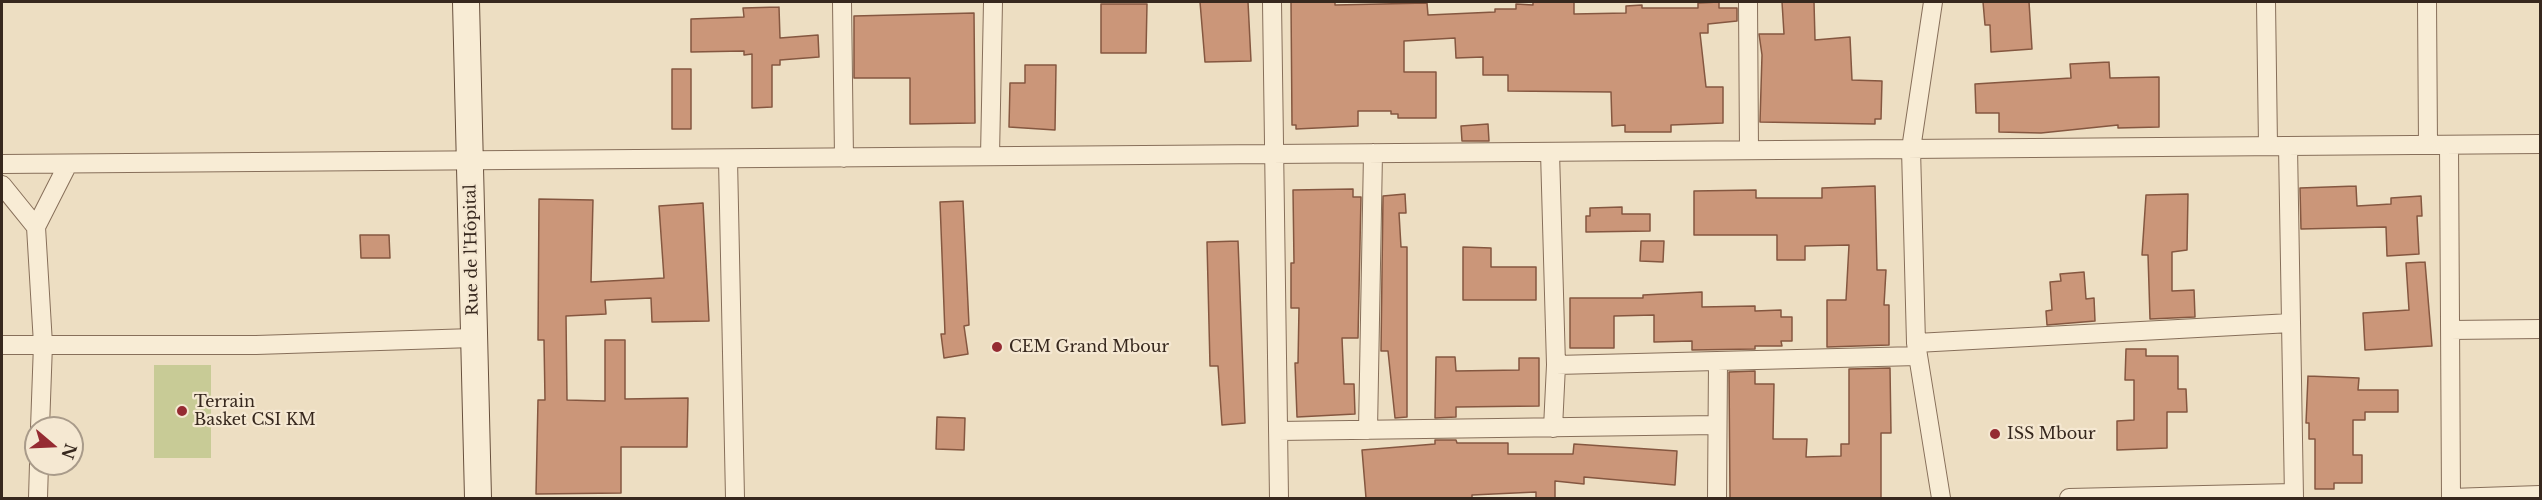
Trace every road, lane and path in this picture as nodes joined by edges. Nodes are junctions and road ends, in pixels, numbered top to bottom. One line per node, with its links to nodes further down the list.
1 (465, 2): 22 (main road, Rue de l'Hôpital)
2 (842, 2): 20 (street)
3 (993, 2): 19 (street)
4 (1272, 2): 18 (street)
5 (1748, 2): 15 (street)
6 (1933, 2): 14 (street)
7 (2266, 2): 12 (street)
8 (2427, 2): 10 (street)
9 (2541, 144): 11 (street)
10 (2428, 145): 11 (street); 13 (street)
11 (2449, 145): 29 (street)
12 (2268, 146): 13 (street); 14 (street)
13 (2288, 146): 27 (street)
14 (1911, 149): 15 (street); 33 (street)
15 (1749, 150): 16 (street)
16 (1550, 152): 17 (street); 35 (street)
17 (1373, 153): 18 (street); 39 (street)
18 (1274, 154): 19 (street); 40 (street)
19 (990, 156): 20 (street)
20 (844, 158): 21 (street)
21 (728, 159): 22 (street); 47 (street)
22 (470, 160): 24 (street); 30 (main road, Rue de l'Hôpital)
23 (2, 164): 24 (street)
24 (68, 164): 26 (street)
25 (2, 184): 26 (street)
26 (36, 227): 31 (street)
27 (2291, 323): 33 (street); 43 (street)
28 (2541, 329): 29 (street)
29 (2450, 330): 52 (street)
30 (473, 338): 31 (street); 46 (main road, Rue de l'Hôpital)
31 (43, 344): 32 (street); 36 (street)
32 (2, 345)
33 (1917, 350): 34 (street); 50 (street)
34 (1718, 362): 35 (street); 37 (street)
35 (1556, 365): 38 (street)
36 (40, 416)
37 (1717, 425): 38 (street); 49 (street)
38 (1553, 428): 39 (street)
39 (1368, 430): 40 (street)
40 (1278, 431): 48 (street)
41 (39, 476): 45 (street)
42 (2541, 495): 52 (street)
43 (2294, 496): 44 (street)
44 (2161, 497): 51 (street)
45 (38, 498)
46 (478, 498)
47 (735, 498)
48 (1279, 498)
49 (1717, 498)
50 (1941, 498)
51 (2068, 498)
52 (2451, 498)

